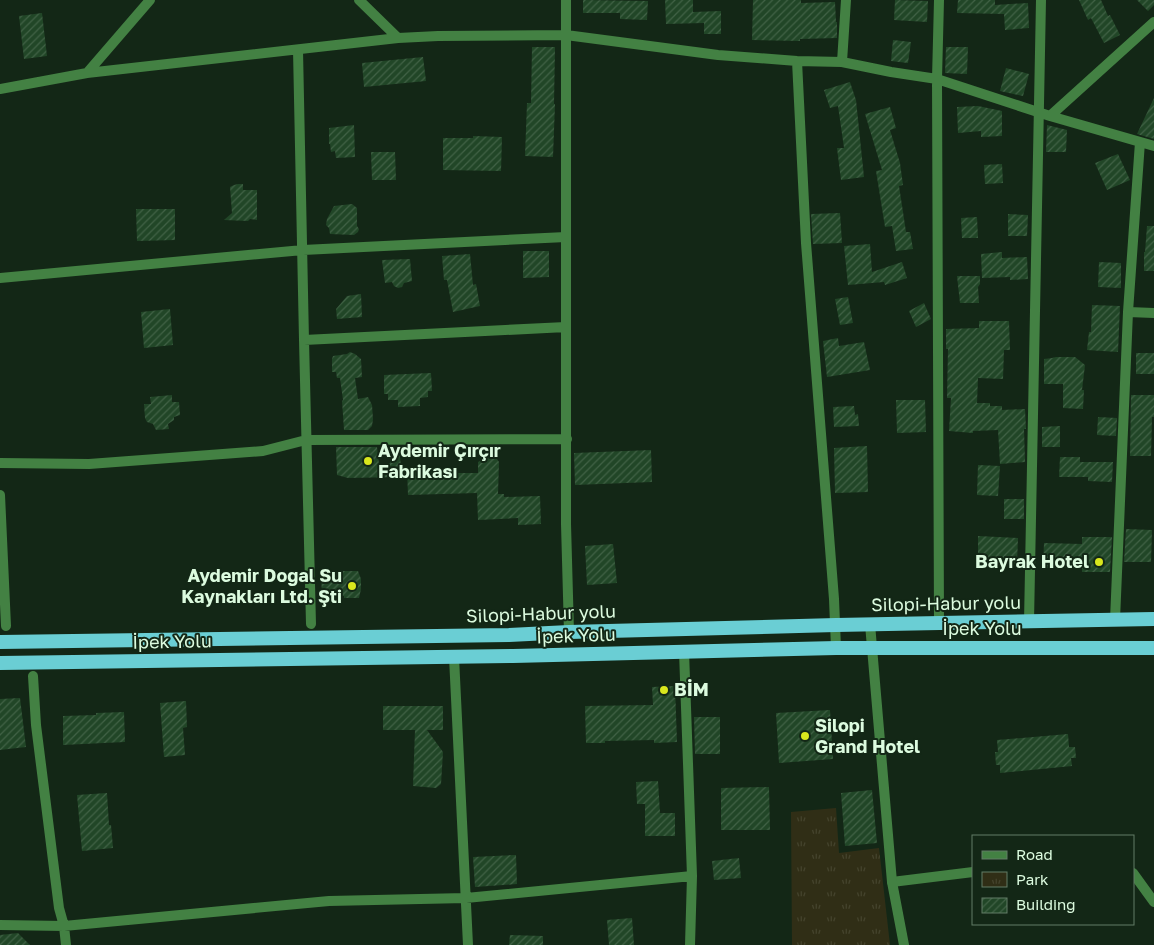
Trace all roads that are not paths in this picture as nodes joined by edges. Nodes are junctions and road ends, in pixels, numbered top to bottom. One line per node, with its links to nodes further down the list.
1 (150, 0): 13 (street)
2 (359, 0): 9 (street)
3 (566, 0): 8 (street)
4 (846, 0): 12 (street)
5 (939, 0): 14 (street)
6 (1041, 0): 16 (street)
7 (1153, 24): 17 (street)
8 (566, 35): 9 (street); 11 (street); 20 (street)
9 (398, 38): 10 (street)
10 (298, 50): 13 (street); 21 (street)
11 (796, 61): 12 (street); 37 (street)
12 (842, 62): 14 (street)
13 (87, 73): 15 (street)
14 (937, 80): 16 (street); 34 (street)
15 (0, 89)
16 (1038, 112): 17 (street); 33 (street)
17 (1050, 116): 18 (street)
18 (1140, 142): 19 (street); 23 (street)
19 (1154, 146)
20 (566, 237): 21 (street); 25 (street)
21 (303, 250): 22 (street); 26 (street)
22 (0, 278)
23 (1128, 312): 24 (street); 32 (street)
24 (1154, 313)
25 (566, 327): 26 (street); 27 (street)
26 (304, 340): 28 (street)
27 (567, 439): 28 (street); 39 (street)
28 (306, 440): 29 (street); 35 (street)
29 (0, 463)
30 (0, 495): 38 (street)
31 (1148, 619): 32 (highway, Silopi-Habur yolu)
32 (1115, 620): 33 (highway, Silopi-Habur yolu)
33 (1029, 622): 34 (highway, Silopi-Habur yolu)
34 (939, 623): 36 (highway, Silopi-Habur yolu)
35 (311, 624)
36 (870, 624): 37 (highway, Silopi-Habur yolu); 42 (street)
37 (836, 625): 39 (highway, Silopi-Habur yolu); 41 (street)
38 (6, 626)
39 (569, 632): 40 (highway, Silopi-Habur yolu)
40 (0, 642)
41 (836, 648): 42 (highway, İpek Yolu); 44 (highway, İpek Yolu)
42 (872, 648): 43 (highway, İpek Yolu); 51 (street)
43 (1154, 648)
44 (684, 651): 45 (highway, İpek Yolu); 50 (street)
45 (454, 657): 46 (highway, İpek Yolu); 52 (street)
46 (0, 663)
47 (33, 676): 55 (street)
48 (972, 872): 51 (street)
49 (1134, 874): 53 (street)
50 (692, 876): 52 (street); 58 (street)
51 (892, 882): 59 (street)
52 (466, 898): 55 (street); 57 (street)
53 (1154, 902)
54 (0, 925): 55 (street)
55 (64, 926): 56 (street)
56 (66, 945)
57 (468, 945)
58 (690, 945)
59 (904, 945)

